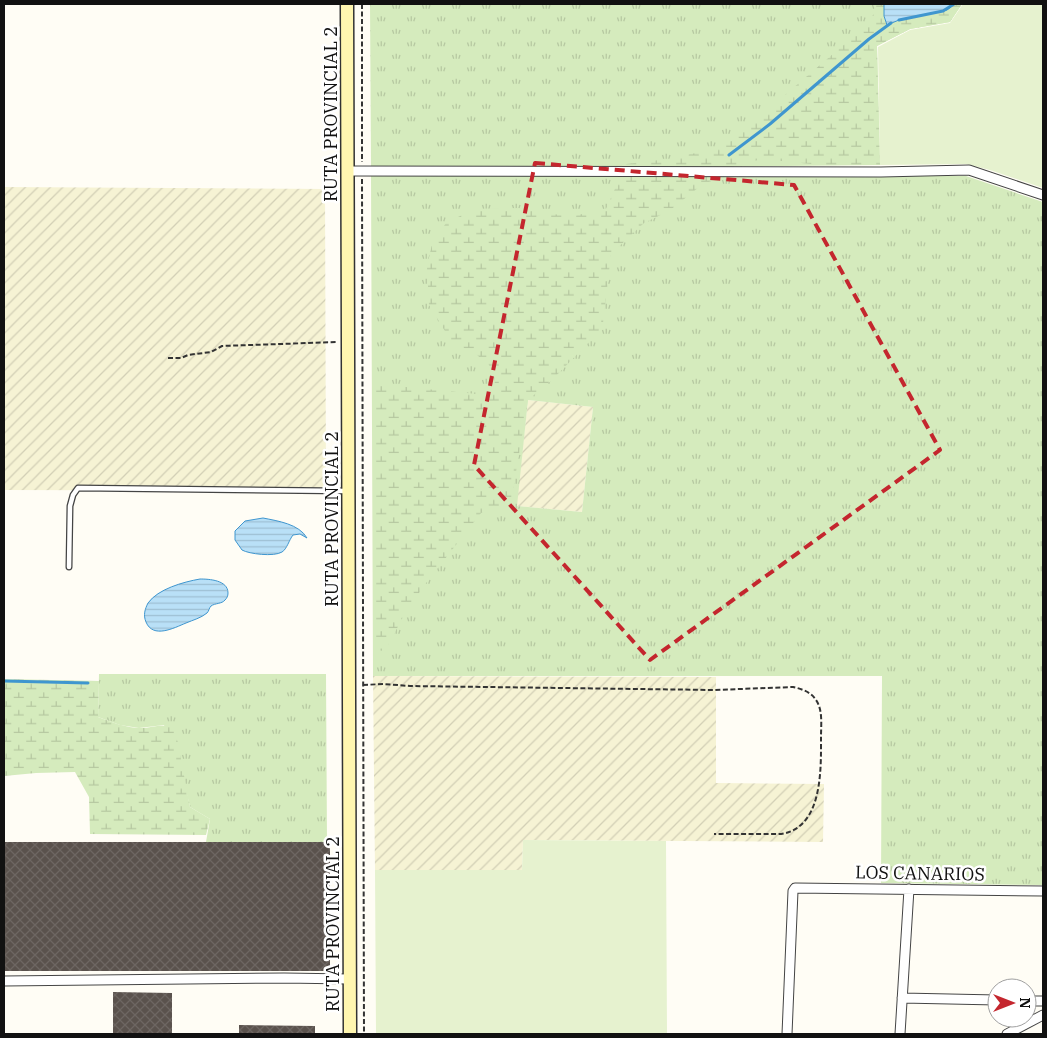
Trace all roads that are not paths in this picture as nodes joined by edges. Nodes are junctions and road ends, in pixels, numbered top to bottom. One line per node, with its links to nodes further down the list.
1 (347, 4): 2 (main road, RUTA PROVINCIAL 2)
2 (347, 171): 3 (street); 4 (main road, RUTA PROVINCIAL 2)
3 (1043, 195)
4 (348, 491): 5 (lane); 8 (main road, RUTA PROVINCIAL 2)
5 (69, 567)
6 (909, 889): 7 (street, LOS CANARIOS); 10 (street); 14 (street, LOS CANARIOS)
7 (1043, 891)
8 (350, 979): 9 (street); 13 (main road, RUTA PROVINCIAL 2)
9 (4, 981)
10 (902, 998): 11 (street); 15 (street)
11 (987, 1000)
12 (1043, 1015): 16 (street)
13 (350, 1034)
14 (787, 1034)
15 (900, 1034)
16 (1007, 1034)

